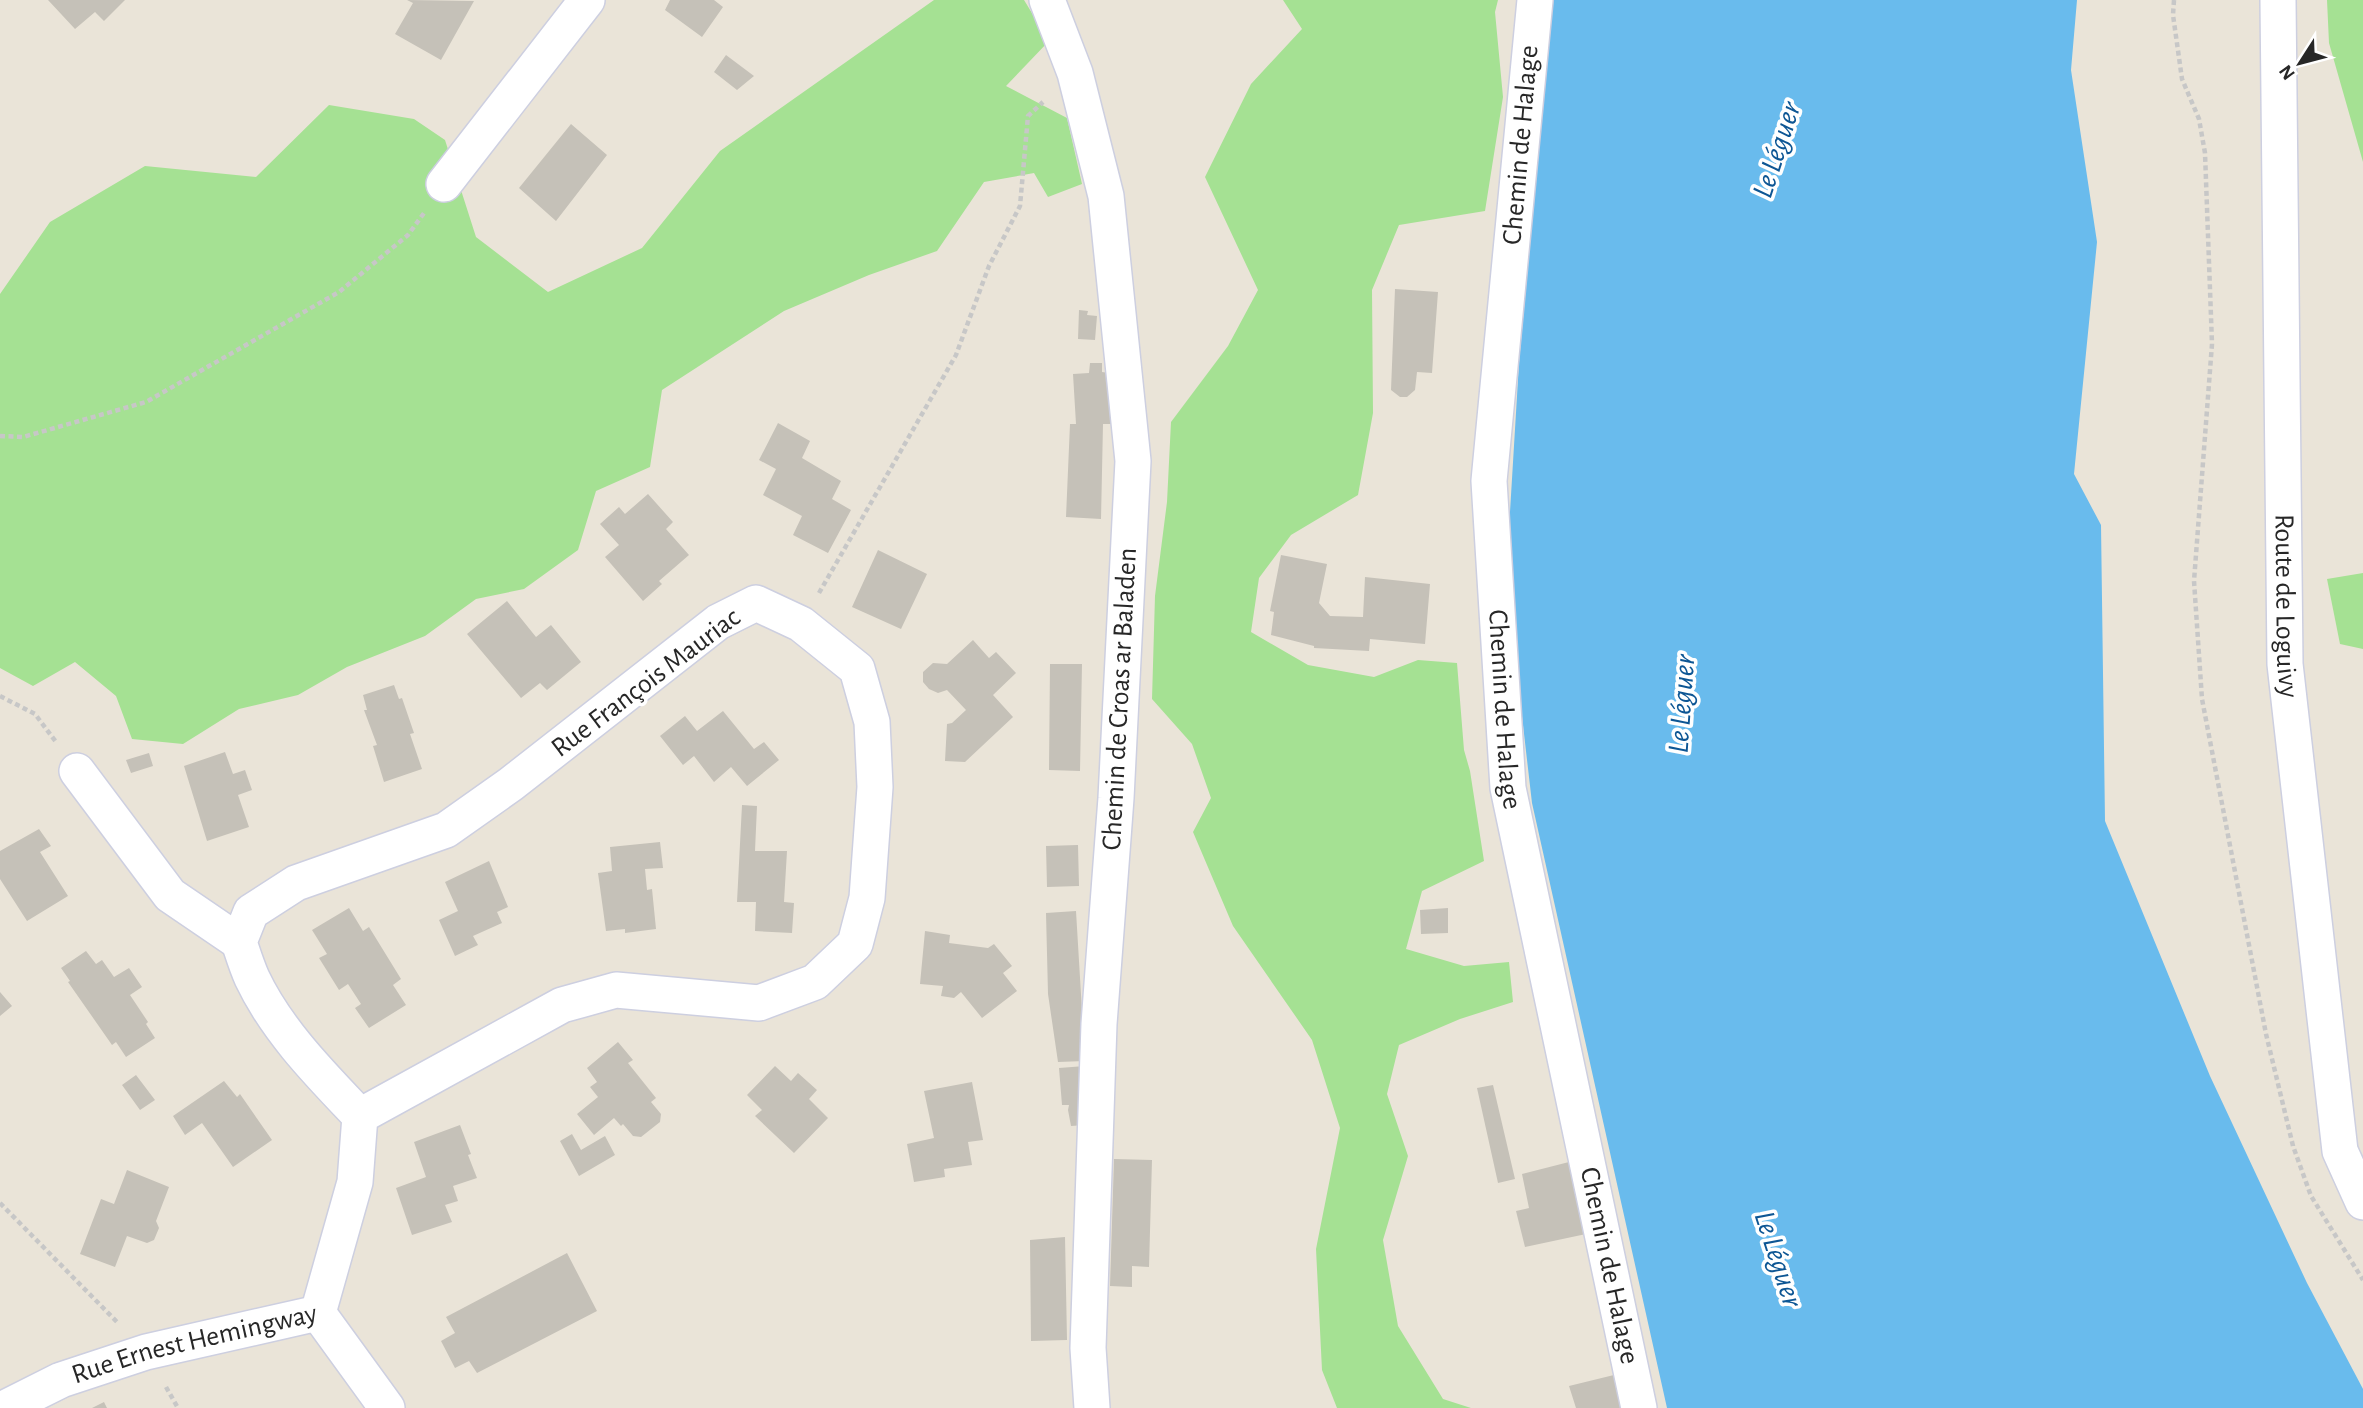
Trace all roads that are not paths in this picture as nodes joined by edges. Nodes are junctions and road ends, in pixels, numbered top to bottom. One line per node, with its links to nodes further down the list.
1 (587, 0): 5 (street)
2 (1047, 0): 13 (street, Chemin de Croas ar Baladen)
3 (1535, 0): 14 (street, Chemin de Halage)
4 (2278, 0): 9 (street, Route de Loguivy)
5 (444, 184)
6 (77, 771): 7 (street)
7 (239, 942): 8 (street); 8 (street, Rue François Mauriac)
8 (360, 1116): 10 (street)
9 (2363, 1202)
10 (318, 1313): 11 (street, Rue Ernest Hemingway); 12 (street, Rue Ernest Hemingway)
11 (5, 1408)
12 (387, 1408)
13 (1092, 1408)
14 (1639, 1408)

